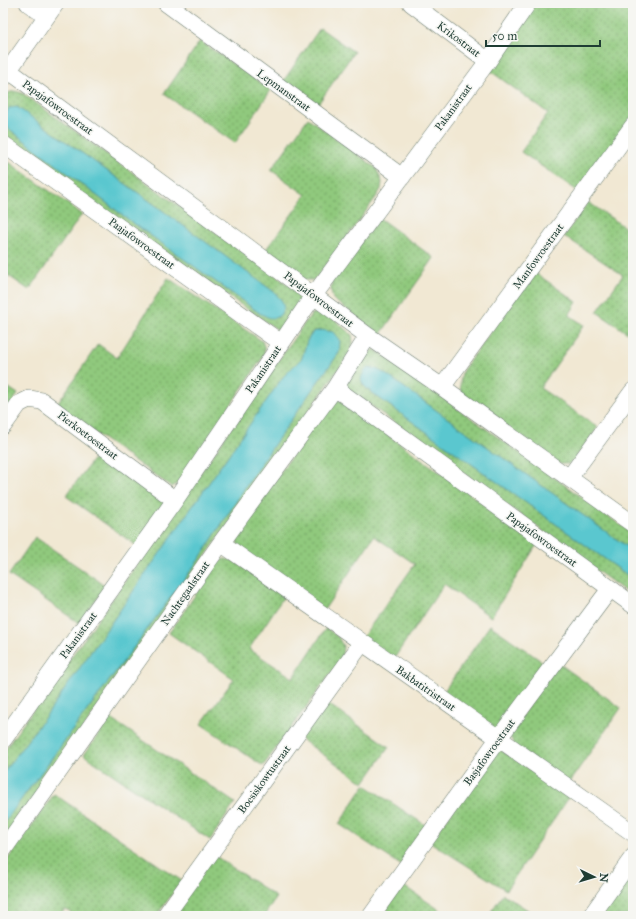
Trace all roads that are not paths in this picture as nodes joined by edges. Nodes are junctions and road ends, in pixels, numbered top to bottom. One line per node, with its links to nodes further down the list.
1 (28, 3): 5 (street)
2 (166, 3): 10 (street, Lepmanstraat)
3 (411, 3): 6 (street, Krikostraat)
4 (528, 3): 6 (street, Pakanistraat)
5 (51, 10): 7 (street)
6 (488, 60): 10 (street, Pakanistraat)
7 (6, 74): 11 (street, Papajafowroestraat)
8 (633, 126): 14 (street, Manfowroestraat)
9 (3, 144): 13 (street, Paajafowroestraat)
10 (402, 177): 11 (street, Pakanistraat)
11 (314, 295): 12 (street, Papajafowroestraat); 13 (street, Pakanistraat)
12 (368, 336): 14 (street, Papajafowroestraat); 15 (street, Nachtegaalstraat)
13 (281, 343): 19 (street, Pakanistraat)
14 (442, 386): 18 (street, Papajafowroestraat)
15 (335, 388): 21 (street, Nachtegaalstraat); 22 (street, Papajafowroestraat)
16 (633, 391): 18 (street)
17 (3, 426): 19 (street, Pierkoetoestraat)
18 (569, 478): 20 (street, Papajafowroestraat)
19 (174, 500): 25 (street, Pakanistraat)
20 (633, 524)
21 (220, 543): 24 (street, Bakbatitristraat); 29 (street, Nachtegaalstraat)
22 (610, 589): 23 (street, Papajafowroestraat); 26 (street, Basjafowroestraat)
23 (633, 605)
24 (362, 643): 26 (street, Bakbatitristraat); 31 (street, Boesiskowtustraat)
25 (10, 717): 27 (street, Pakanistraat)
26 (498, 739): 28 (street, Bakbatitristraat); 32 (street, Basjafowroestraat)
27 (3, 740)
28 (633, 833)
29 (3, 850)
30 (633, 857): 33 (street)
31 (165, 916)
32 (371, 916)
33 (591, 916)

